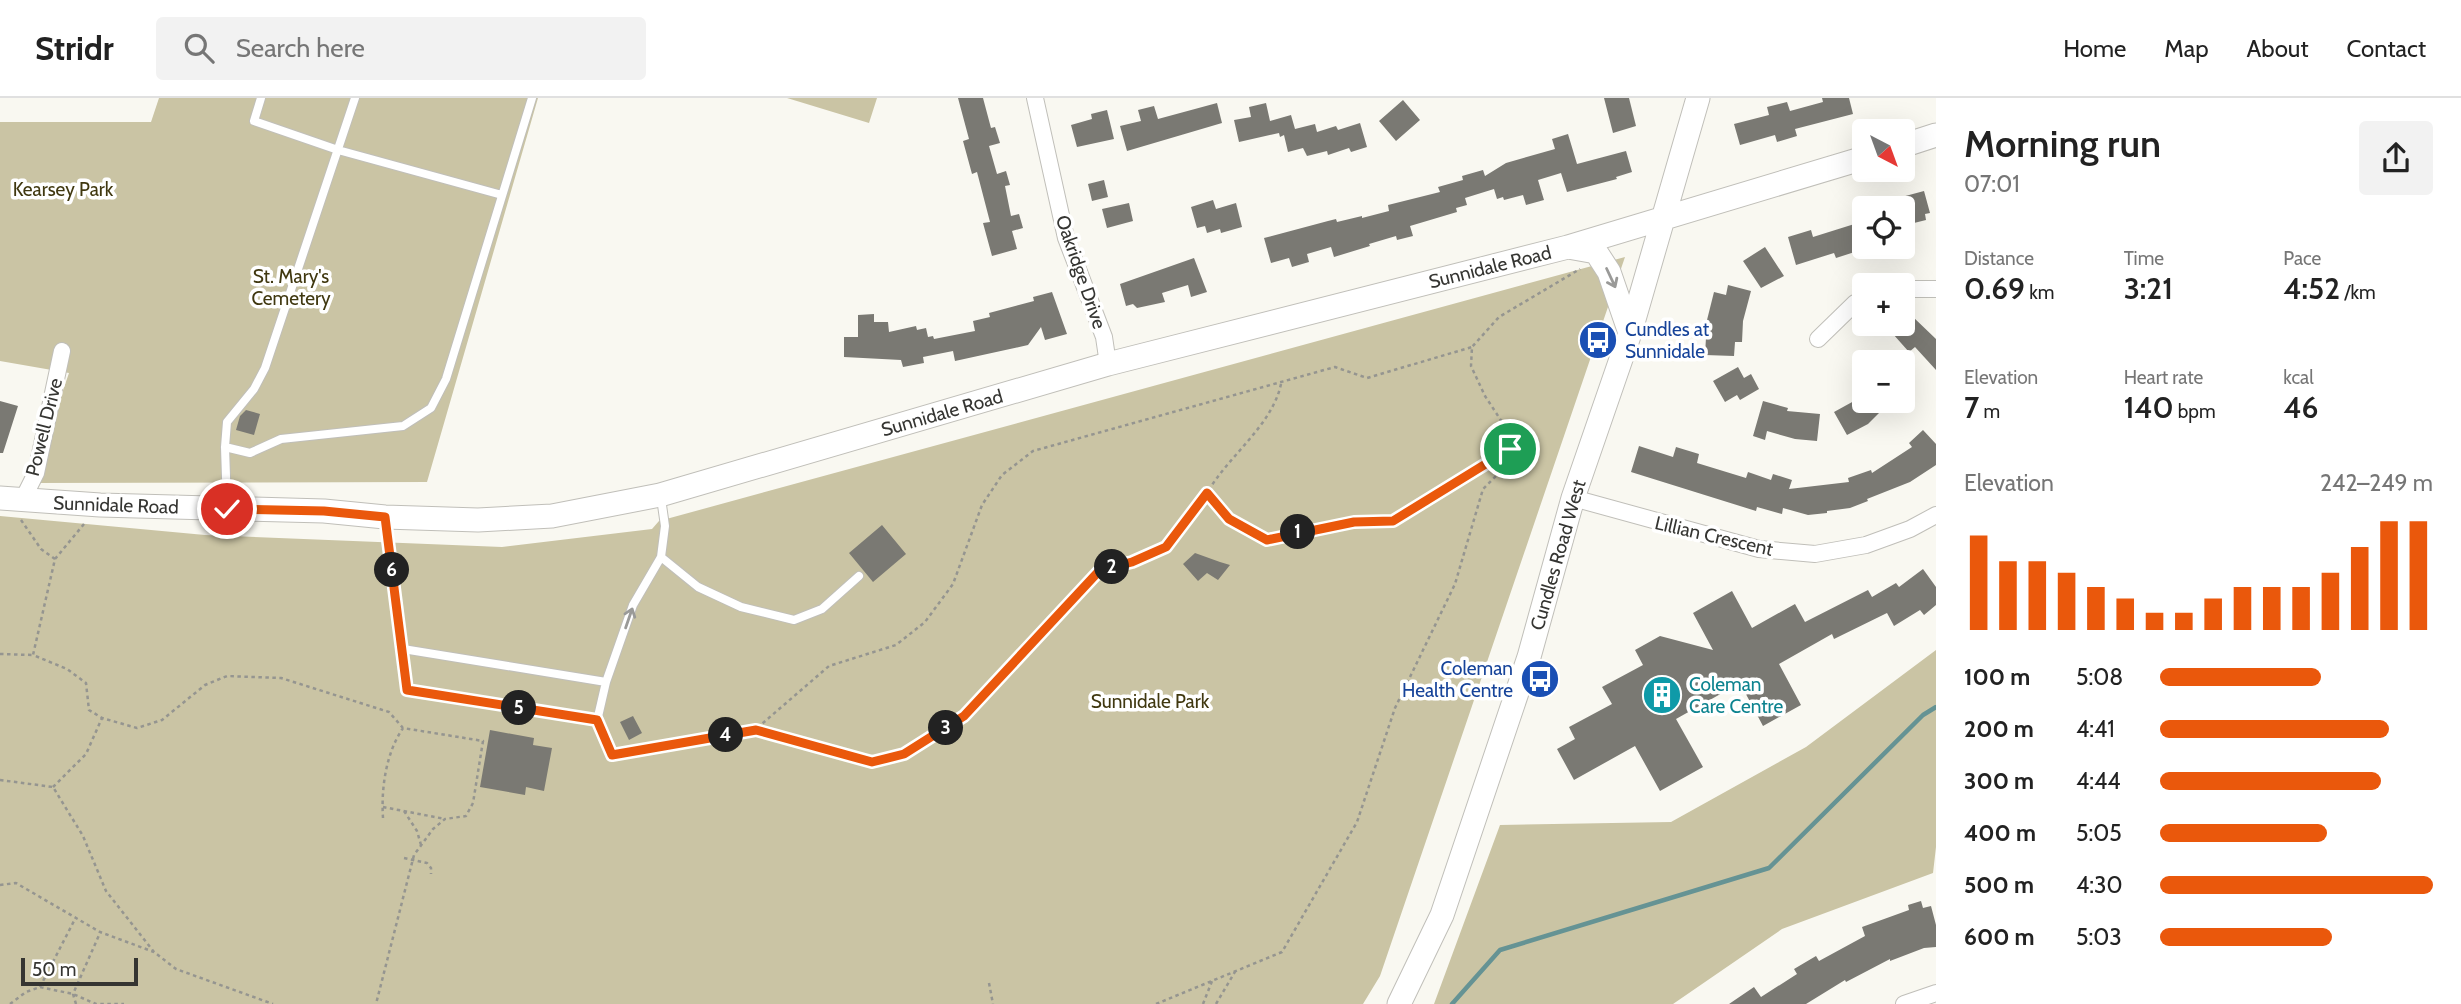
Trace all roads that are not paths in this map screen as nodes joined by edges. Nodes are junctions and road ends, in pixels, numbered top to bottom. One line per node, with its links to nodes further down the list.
1 (261, 98): 8 (lane)
2 (355, 98): 8 (lane)
3 (532, 98): 10 (lane)
4 (1035, 98): 19 (street, Oakridge Drive)
5 (1698, 98): 11 (main road, Cundles Road West)
6 (1936, 135): 7 (main road)
7 (1915, 142)
8 (338, 150): 10 (lane); 20 (lane)
9 (1852, 162): 11 (main road, Sunnidale Road)
10 (502, 195): 20 (lane)
11 (1661, 221): 12 (main road, Sunnidale Road); 16 (main road, Cundles Road West)
12 (1568, 247): 16 (main road, one-way to 16); 19 (main road, Sunnidale Road)
13 (1915, 289): 14 (street)
14 (1936, 289)
15 (1852, 306): 17 (street)
16 (1630, 333): 22 (main road, Cundles Road West)
17 (1818, 339)
18 (62, 351): 23 (street, Powell Drive)
19 (1108, 364): 21 (main road, Sunnidale Road)
20 (225, 447): 24 (lane)
21 (660, 495): 26 (main road, Sunnidale Road); 27 (lane)
22 (1573, 498): 25 (street, Lillian Crescent); 32 (main road, Cundles Road West)
23 (9, 499): 24 (main road, Sunnidale Road)
24 (227, 509): 26 (main road, Sunnidale Road)
25 (1936, 515)
26 (385, 517): 29 (lane)
27 (661, 557): 28 (lane); 30 (lane, one-way to 27)
28 (859, 576)
29 (403, 649): 30 (lane); 30 (lane)
30 (606, 682)
31 (1936, 993): 33 (street)
32 (1399, 1004)
33 (1904, 1004)

